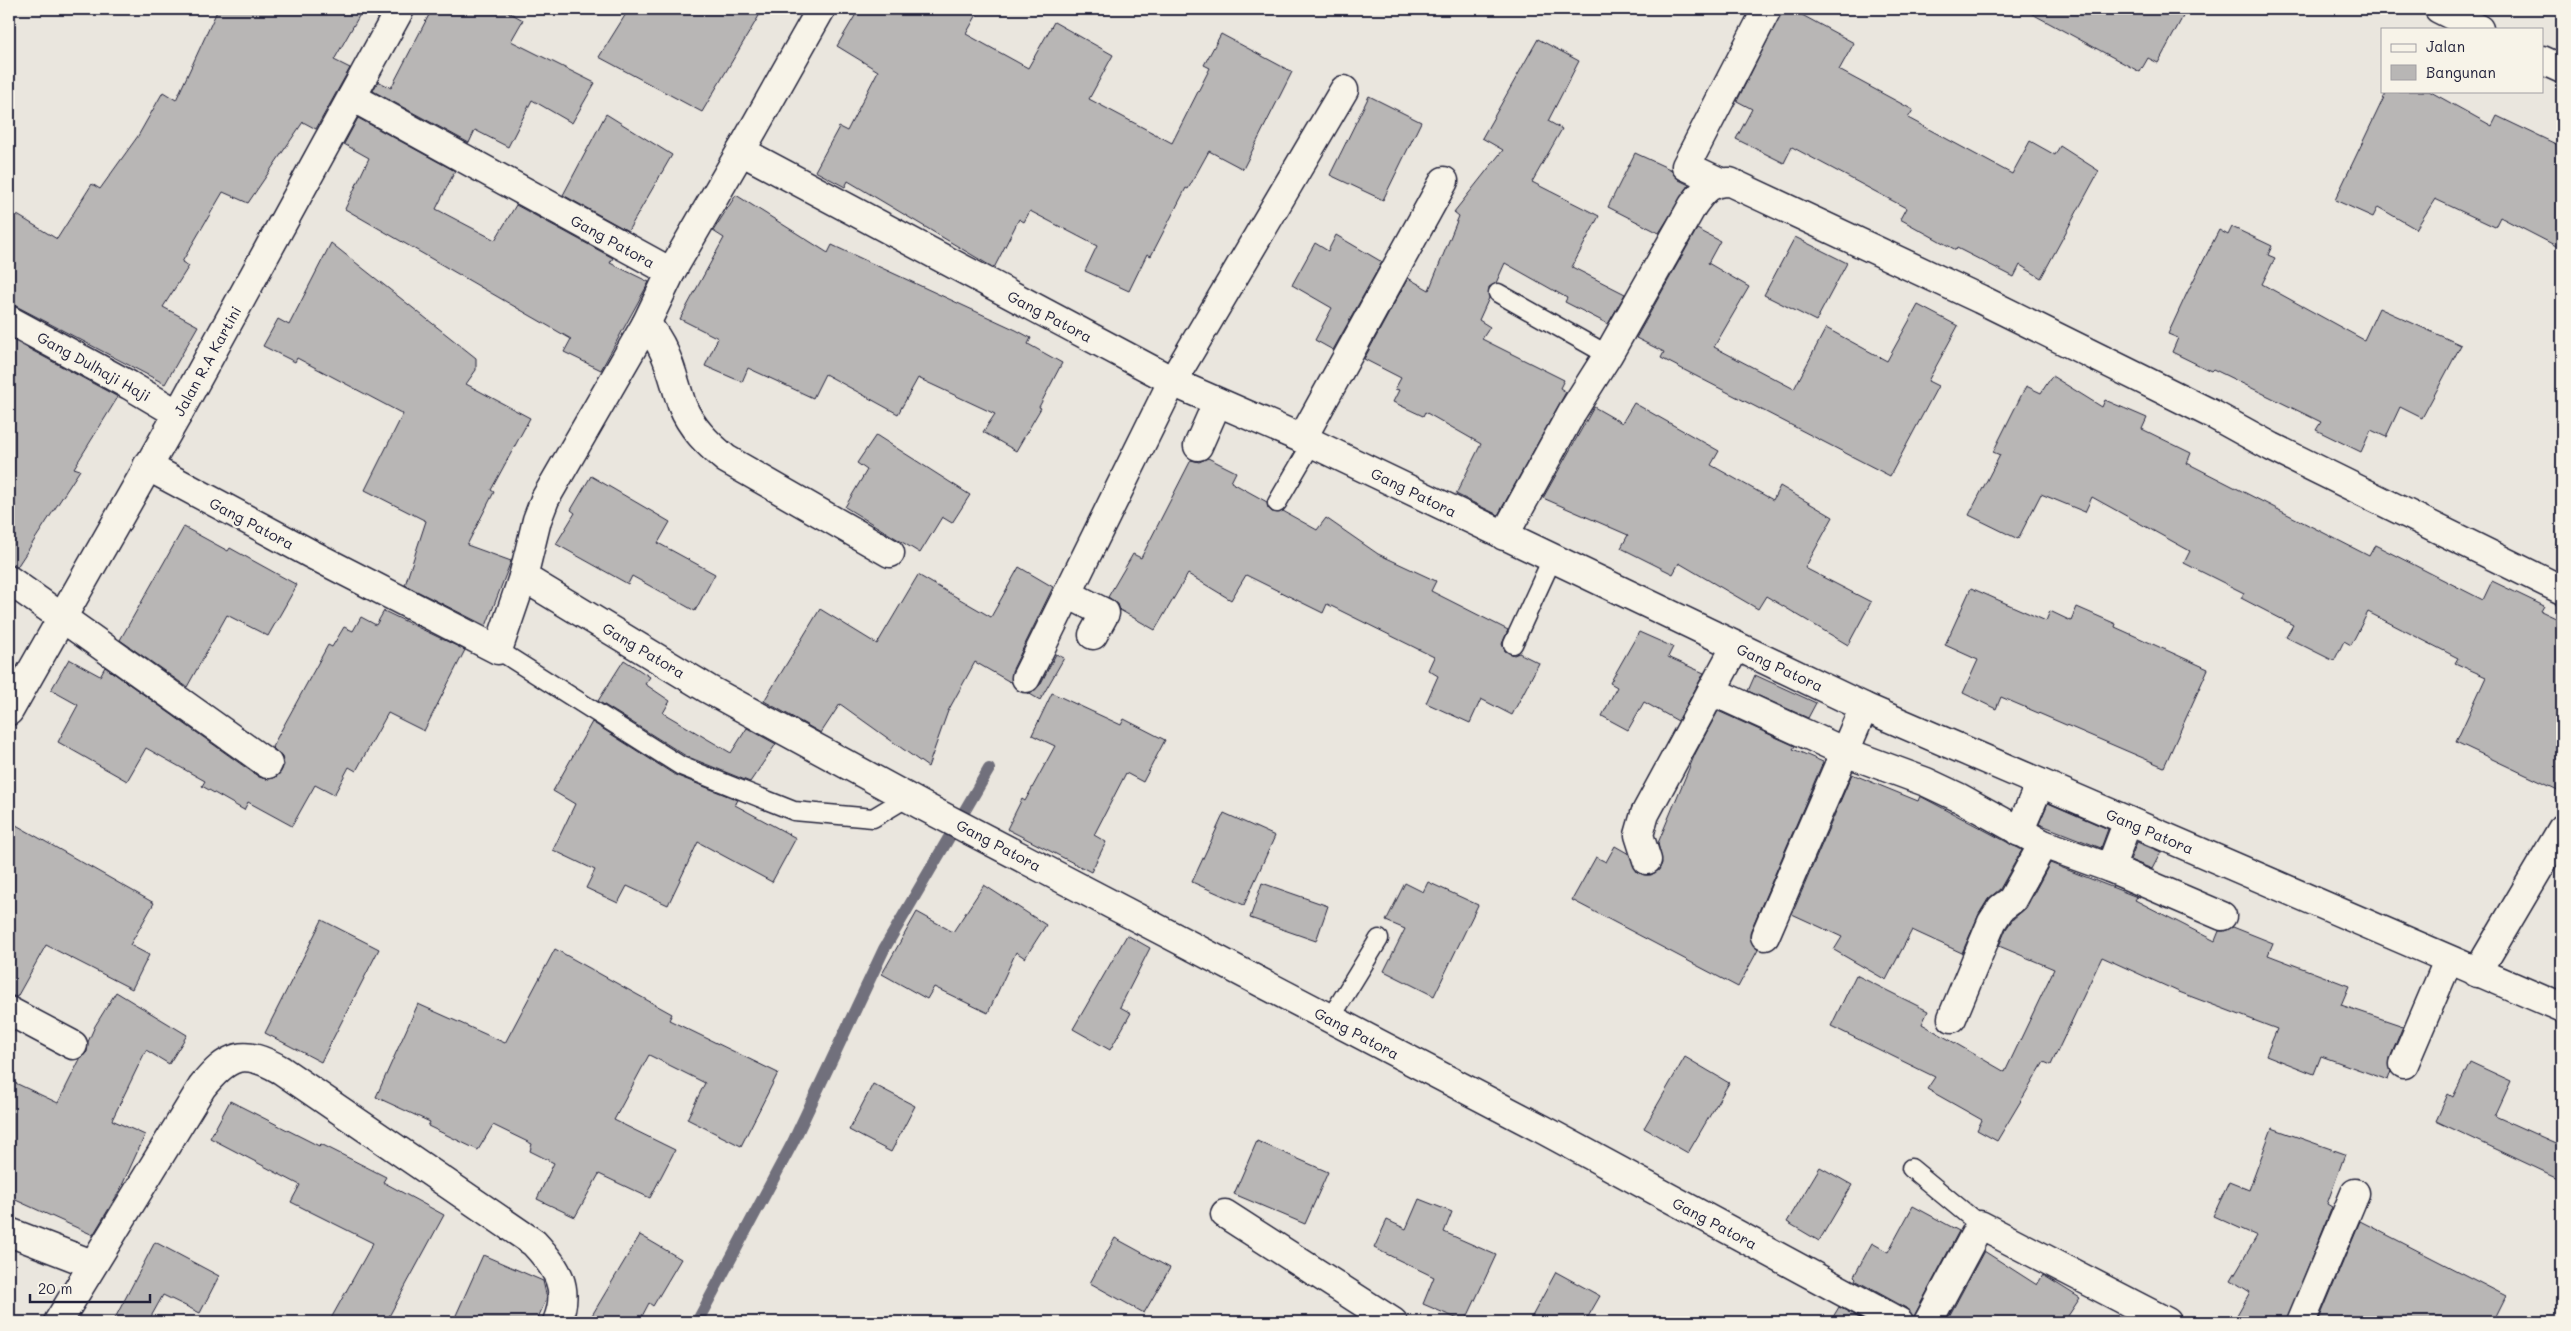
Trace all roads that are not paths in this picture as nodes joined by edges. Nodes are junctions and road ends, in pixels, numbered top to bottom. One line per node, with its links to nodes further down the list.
1 (400, 9): 9 (street, Jalan R.A Kartini)
2 (821, 9): 10 (street)
3 (1767, 9): 12 (street)
4 (2439, 9): 5 (street)
5 (2477, 28)
6 (2544, 61): 7 (street)
7 (2562, 69)
8 (1344, 90): 18 (street)
9 (352, 97): 13 (street, Gang Patora); 20 (street, Jalan R.A Kartini)
10 (741, 152): 13 (street, Gang Patora); 18 (street, Gang Patora)
11 (1444, 181): 21 (street)
12 (1718, 181): 17 (street); 30 (street)
13 (670, 272): 16 (street)
14 (1498, 293): 17 (lane)
15 (9, 320): 20 (street, Gang Dulhaji Haji)
16 (646, 324): 26 (street); 28 (street)
17 (1608, 355): 25 (street)
18 (1179, 385): 19 (street, Gang Patora); 31 (street)
19 (1217, 403): 21 (street, Gang Patora); 22 (street)
20 (178, 414): 23 (street, Jalan R.A Kartini)
21 (1307, 441): 24 (lane); 25 (street, Gang Patora)
22 (1198, 446)
23 (147, 466): 32 (street, Jalan R.A Kartini); 36 (street, Gang Patora)
24 (1277, 503)
25 (1504, 536): 27 (street, Gang Patora)
26 (890, 553)
27 (1552, 559): 34 (lane); 35 (street, Gang Patora)
28 (523, 577): 36 (street); 44 (street, Gang Patora)
29 (9, 580): 32 (street)
30 (2562, 590)
31 (1068, 594): 33 (street); 37 (street)
32 (61, 619): 40 (street, Jalan R.A Kartini); 42 (street)
33 (1092, 635)
34 (1513, 644)
35 (1736, 646): 38 (street); 39 (street, Gang Patora)
36 (498, 650): 44 (lane)
37 (1026, 678)
38 (1712, 691): 41 (street); 49 (street)
39 (1864, 706): 41 (street); 43 (street, Gang Patora)
40 (9, 711)
41 (1845, 752): 47 (street); 52 (street)
42 (268, 764)
43 (2040, 783): 45 (street, Gang Patora); 47 (street)
44 (908, 797): 59 (street, Gang Patora)
45 (2128, 821): 50 (street); 54 (street, Gang Patora)
46 (2562, 829): 55 (street)
47 (2019, 832): 48 (street)
48 (2042, 844): 50 (street); 58 (street)
49 (1647, 860)
50 (2110, 868): 51 (street)
51 (2222, 916)
52 (1765, 936)
53 (1379, 940): 59 (lane)
54 (2448, 961): 55 (street, Gang Patora); 61 (street)
55 (2477, 973): 56 (street, Gang Patora)
56 (2562, 1008)
57 (9, 1011): 60 (street)
58 (1952, 1018)
59 (1330, 1019): 71 (street, Gang Patora)
60 (73, 1045)
61 (2404, 1064)
62 (1911, 1168): 65 (lane)
63 (2355, 1193): 74 (street)
64 (1225, 1214): 70 (street)
65 (1980, 1225): 72 (street); 73 (street)
66 (9, 1232): 67 (street)
67 (92, 1264): 68 (street); 69 (street)
68 (58, 1322)
69 (557, 1322)
70 (1393, 1322)
71 (1899, 1322)
72 (1928, 1322)
73 (2167, 1322)
74 (2302, 1322)

